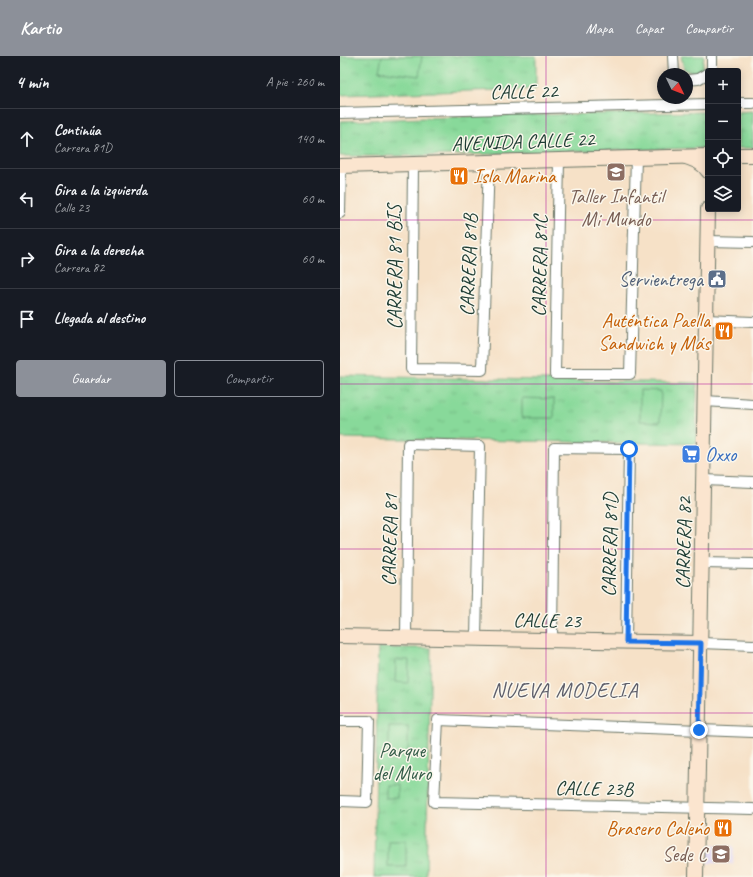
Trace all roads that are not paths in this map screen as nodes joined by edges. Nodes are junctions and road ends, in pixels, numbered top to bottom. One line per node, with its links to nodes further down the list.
1 (674, 56): 3 (street)
2 (712, 56): 4 (street)
3 (674, 68)
4 (710, 68)
5 (705, 74): 6 (street)
6 (693, 79)
7 (657, 102): 12 (street, CALLE 22)
8 (693, 103): 11 (street, CALLE 22)
9 (741, 103): 10 (street)
10 (753, 103)
11 (705, 104)
12 (340, 113)
13 (741, 155): 14 (street)
14 (753, 155)
15 (682, 156): 16 (street, AVENIDA CALLE 22); 17 (street, AVENIDA CALLE 22); 22 (street)
16 (705, 156)
17 (636, 157): 18 (street, AVENIDA CALLE 22); 18 (street, CARRERA 81C)
18 (559, 160): 19 (street, AVENIDA CALLE 22)
19 (489, 162): 20 (street, AVENIDA CALLE 22); 29 (street, CARRERA 81B)
20 (413, 164): 21 (street, AVENIDA CALLE 22); 29 (street, CARRERA 81 BIS)
21 (341, 166): 24 (street)
22 (705, 167)
23 (708, 212): 25 (street, CARRERA 82)
24 (340, 213)
25 (708, 241): 26 (street); 27 (street, CARRERA 82)
26 (753, 242)
27 (706, 320): 28 (street); 30 (street, CARRERA 82)
28 (753, 322)
29 (411, 369)
30 (705, 401): 31 (street); 32 (street, CARRERA 82)
31 (753, 404)
32 (704, 480): 33 (street); 34 (street, CARRERA 82)
33 (753, 482)
34 (702, 563): 35 (street); 41 (street, CARRERA 82)
35 (753, 564)
36 (340, 636): 37 (street, CALLE 23)
37 (406, 637): 38 (street, CALLE 23); 38 (street, CARRERA 81)
38 (476, 639): 39 (street, CALLE 23)
39 (552, 640): 40 (street, CALLE 23); 40 (street, CARRERA 81D)
40 (626, 642): 41 (street, CALLE 23)
41 (701, 643): 42 (street, CALLE 23); 44 (street, CARRERA 82)
42 (753, 645)
43 (340, 721): 46 (street)
44 (699, 730): 45 (street); 47 (street, CARRERA 82); 47 (street, CALLE 23B)
45 (753, 732)
46 (340, 801)
47 (698, 808): 48 (street, CALLE 23B); 49 (street, CARRERA 82)
48 (753, 809)
49 (696, 877)

